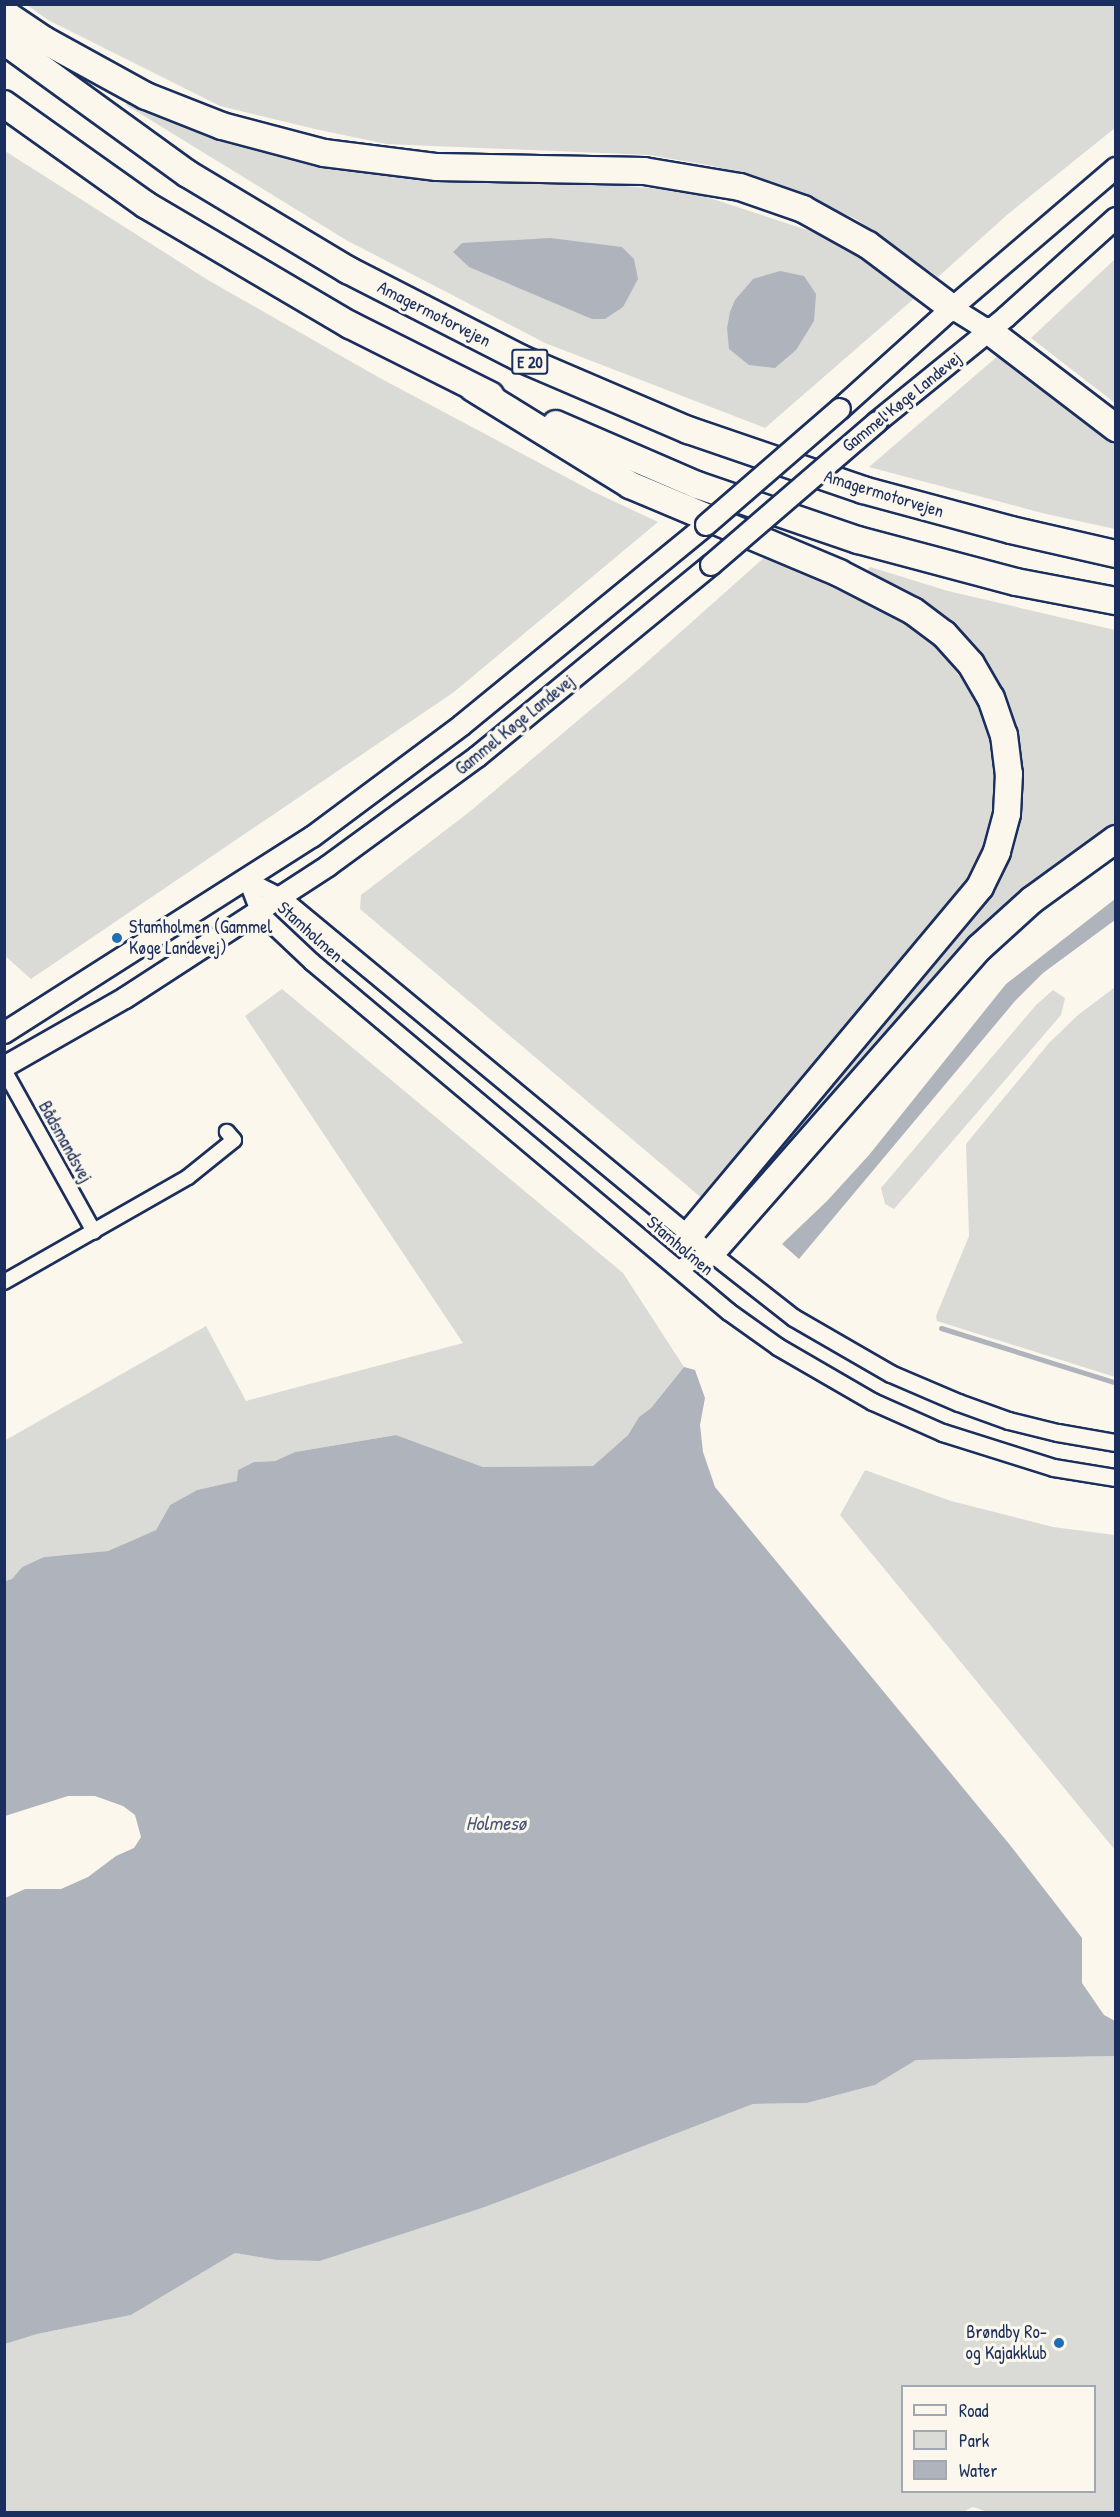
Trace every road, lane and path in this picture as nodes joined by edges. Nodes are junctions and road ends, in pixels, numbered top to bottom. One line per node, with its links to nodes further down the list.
1 (4, 13): 6 (highway)
2 (4, 41): 10 (highway, Amagermotorvejen / E 20)
3 (4, 104): 8 (highway)
4 (1116, 168): 6 (main road, Gammel Køge Landevej)
5 (1116, 218): 7 (main road, Gammel Køge Landevej)
6 (952, 308): 7 (main road); 13 (main road, Gammel Køge Landevej, bridge)
7 (989, 331): 9 (highway); 14 (main road, Gammel Køge Landevej, bridge)
8 (473, 388): 11 (highway); 20 (highway)
9 (1116, 428)
10 (1116, 554)
11 (1116, 601)
12 (1116, 839): 21 (highway)
13 (247, 880): 14 (street, Stamholmen); 15 (street, Stamholmen); 16 (main road, Gammel Køge Landevej)
14 (281, 897): 15 (main road, Gammel Køge Landevej); 20 (street, Stamholmen)
15 (258, 912): 17 (main road, Gammel Køge Landevej); 22 (street, Stamholmen)
16 (4, 1033)
17 (4, 1069): 19 (street, Bådsmandsvej)
18 (227, 1132): 19 (street)
19 (94, 1232): 23 (street)
20 (689, 1235): 21 (street, Stamholmen); 22 (street)
21 (711, 1253): 22 (street); 24 (street, Stamholmen)
22 (678, 1269): 25 (street, Stamholmen)
23 (4, 1282)
24 (1116, 1443)
25 (1116, 1478)

